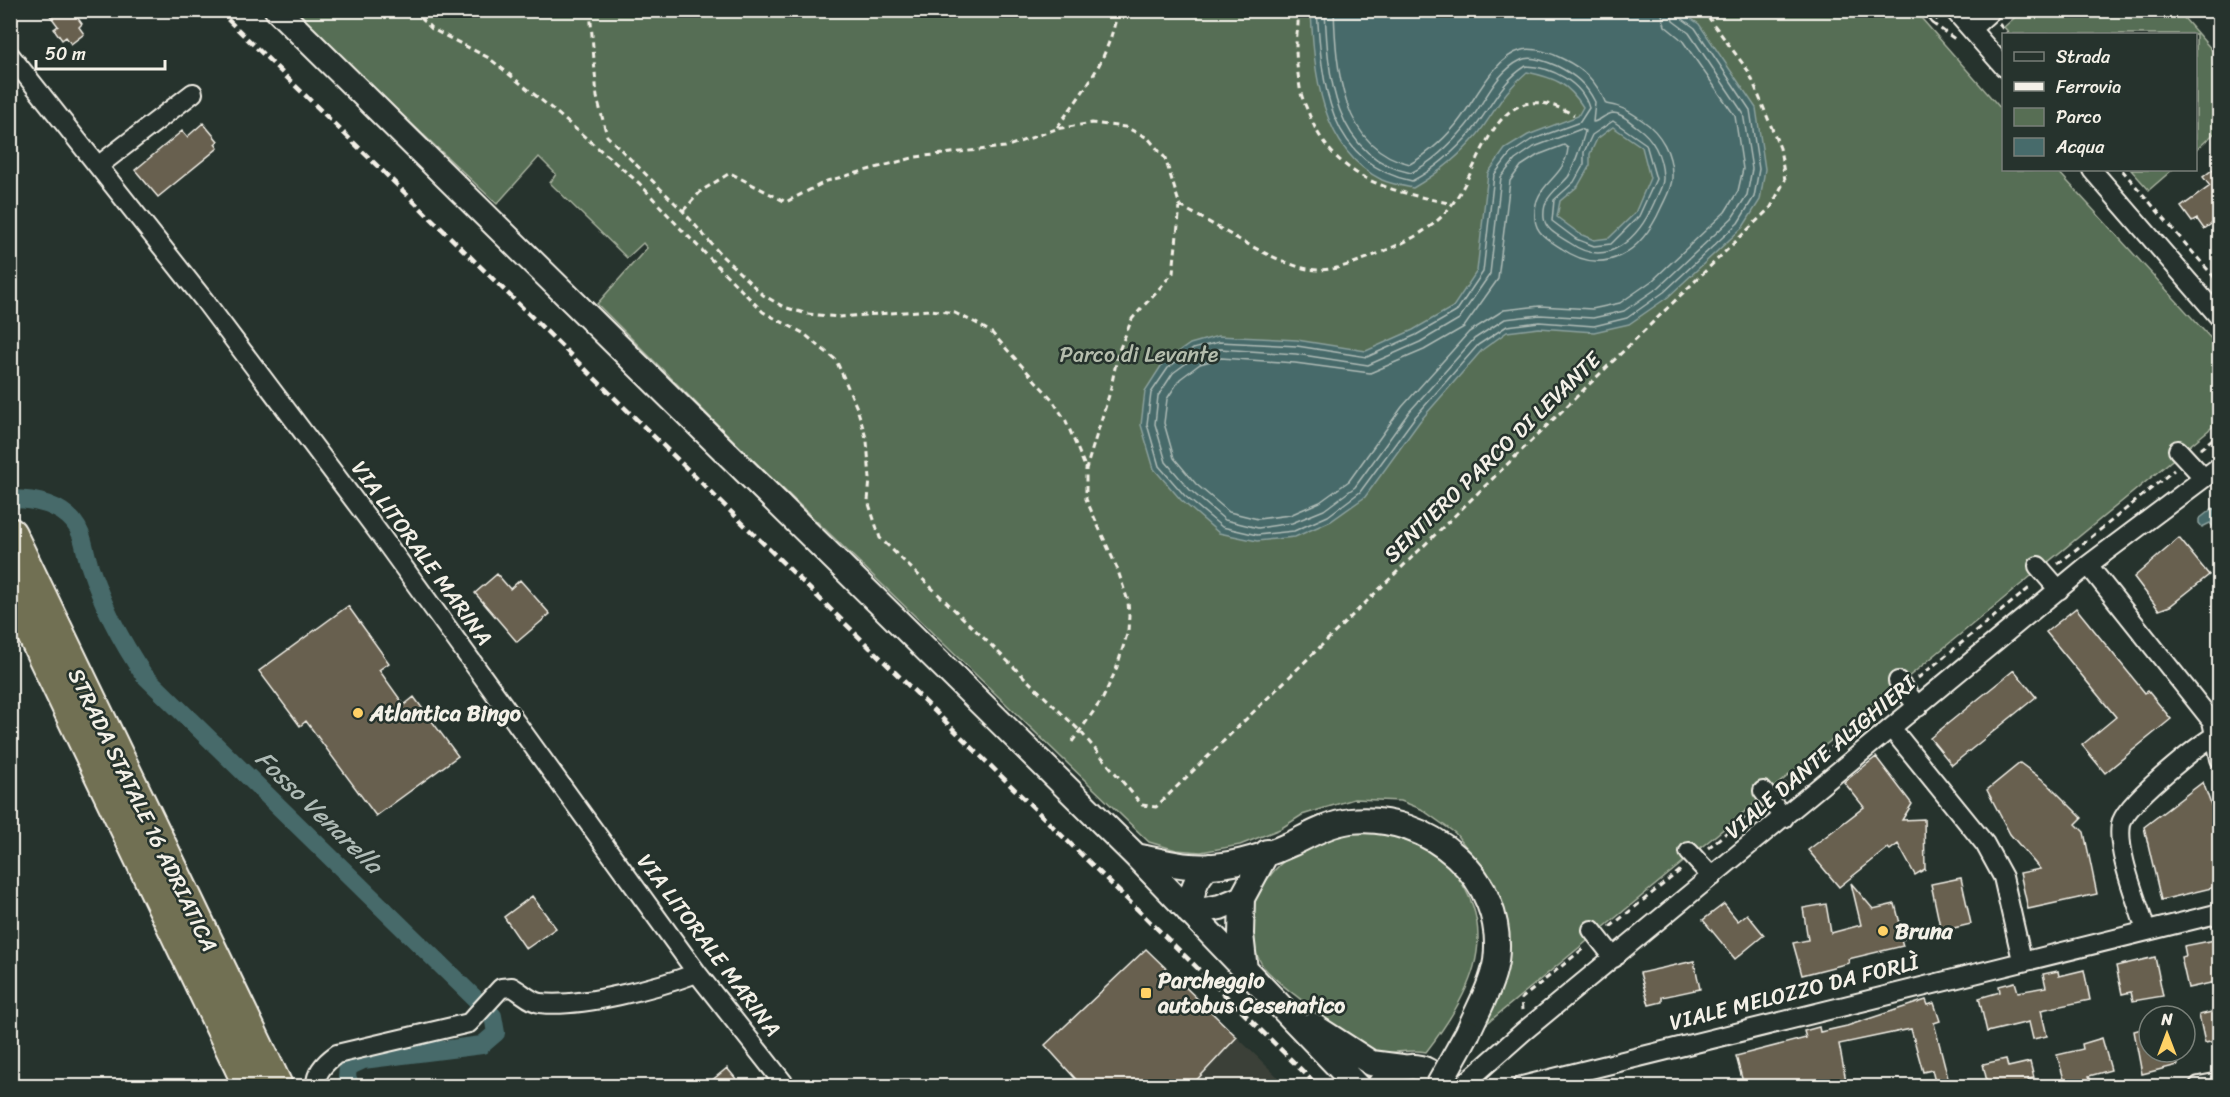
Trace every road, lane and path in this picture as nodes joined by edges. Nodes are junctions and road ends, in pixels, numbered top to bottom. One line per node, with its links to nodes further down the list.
1 (277, 10): 49 (street)
2 (413, 10): 42 (path, SENTIERO PARCO DI LEVANTE)
3 (590, 10): 24 (path)
4 (1118, 10): 18 (path)
5 (1189, 10): 12 (path)
6 (1297, 10): 22 (path)
7 (1703, 10): 42 (path, SENTIERO PARCO DI LEVANTE)
8 (1922, 10): 9 (path)
9 (1946, 10)
10 (1954, 10): 13 (street)
11 (1992, 10): 13 (street)
12 (1194, 16)
13 (1971, 29): 15 (street)
14 (10, 55): 19 (street, VIA LITORALE MARINA)
15 (2002, 65)
16 (193, 93): 19 (street)
17 (1574, 115): 22 (path)
18 (1056, 129): 23 (path); 24 (path)
19 (98, 166): 60 (street, VIA LITORALE MARINA)
20 (2093, 171): 26 (street)
21 (2123, 171): 25 (path)
22 (1453, 204): 23 (path)
23 (1180, 206): 32 (path)
24 (683, 211): 32 (path)
25 (2220, 284)
26 (2220, 318)
27 (2220, 399): 28 (path)
28 (2220, 412)
29 (2220, 434): 30 (path)
30 (2183, 455): 31 (street); 35 (path)
31 (2215, 469): 34 (street, VIALE DANTE ALIGHIERI)
32 (1086, 470): 42 (path)
33 (10, 534): 69 (highway, STRADA STATALE 16 ADRIATICA)
34 (2088, 565): 37 (street, VIALE DANTE ALIGHIERI); 40 (street)
35 (2042, 570): 37 (street); 38 (path)
36 (10, 585): 68 (highway, STRADA STATALE 16 ADRIATICA)
37 (2059, 590): 39 (street, VIALE DANTE ALIGHIERI)
38 (1901, 685): 39 (street); 45 (path)
39 (1918, 707): 41 (street, VIALE DANTE ALIGHIERI)
40 (2215, 725): 44 (street); 55 (street)
41 (1892, 729): 46 (street, VIALE DANTE ALIGHIERI); 58 (street)
42 (1080, 731): 43 (path)
43 (1072, 742)
44 (2220, 759)
45 (1765, 795): 46 (street); 48 (path)
46 (1784, 818): 51 (street, VIALE DANTE ALIGHIERI)
47 (1267, 852): 50 (street); 52 (street); 74 (street, bridge)
48 (1692, 855): 51 (street); 56 (path)
49 (1136, 856): 50 (street); 54 (street)
50 (1209, 866): 54 (street)
51 (1712, 877): 57 (street, VIALE DANTE ALIGHIERI)
52 (1242, 898): 54 (street); 59 (street)
53 (2220, 912): 55 (street, VIALE MELOZZO DA FORLÌ)
54 (1190, 913): 59 (street)
55 (2146, 931): 58 (street, VIALE MELOZZO DA FORLÌ)
56 (1595, 933): 57 (street); 62 (path)
57 (1614, 958): 62 (street, VIALE DANTE ALIGHIERI)
58 (2022, 960): 64 (street, VIALE MELOZZO DA FORLÌ)
59 (1245, 970): 61 (street)
60 (697, 973): 70 (street); 71 (street, VIA LITORALE MARINA)
61 (1282, 1007): 63 (street); 72 (street)
62 (1523, 1032): 75 (street, VIALE DANTE ALIGHIERI)
63 (1402, 1067): 73 (street); 74 (street)
64 (1573, 1079): 76 (street, VIALE MELOZZO DA FORLÌ)
65 (2220, 1082): 77 (street)
66 (167, 1086): 67 (path)
67 (197, 1086)
68 (250, 1086)
69 (276, 1086)
70 (316, 1086)
71 (786, 1086)
72 (1357, 1086)
73 (1379, 1086)
74 (1440, 1086)
75 (1458, 1086)
76 (1522, 1086)
77 (2199, 1086)

